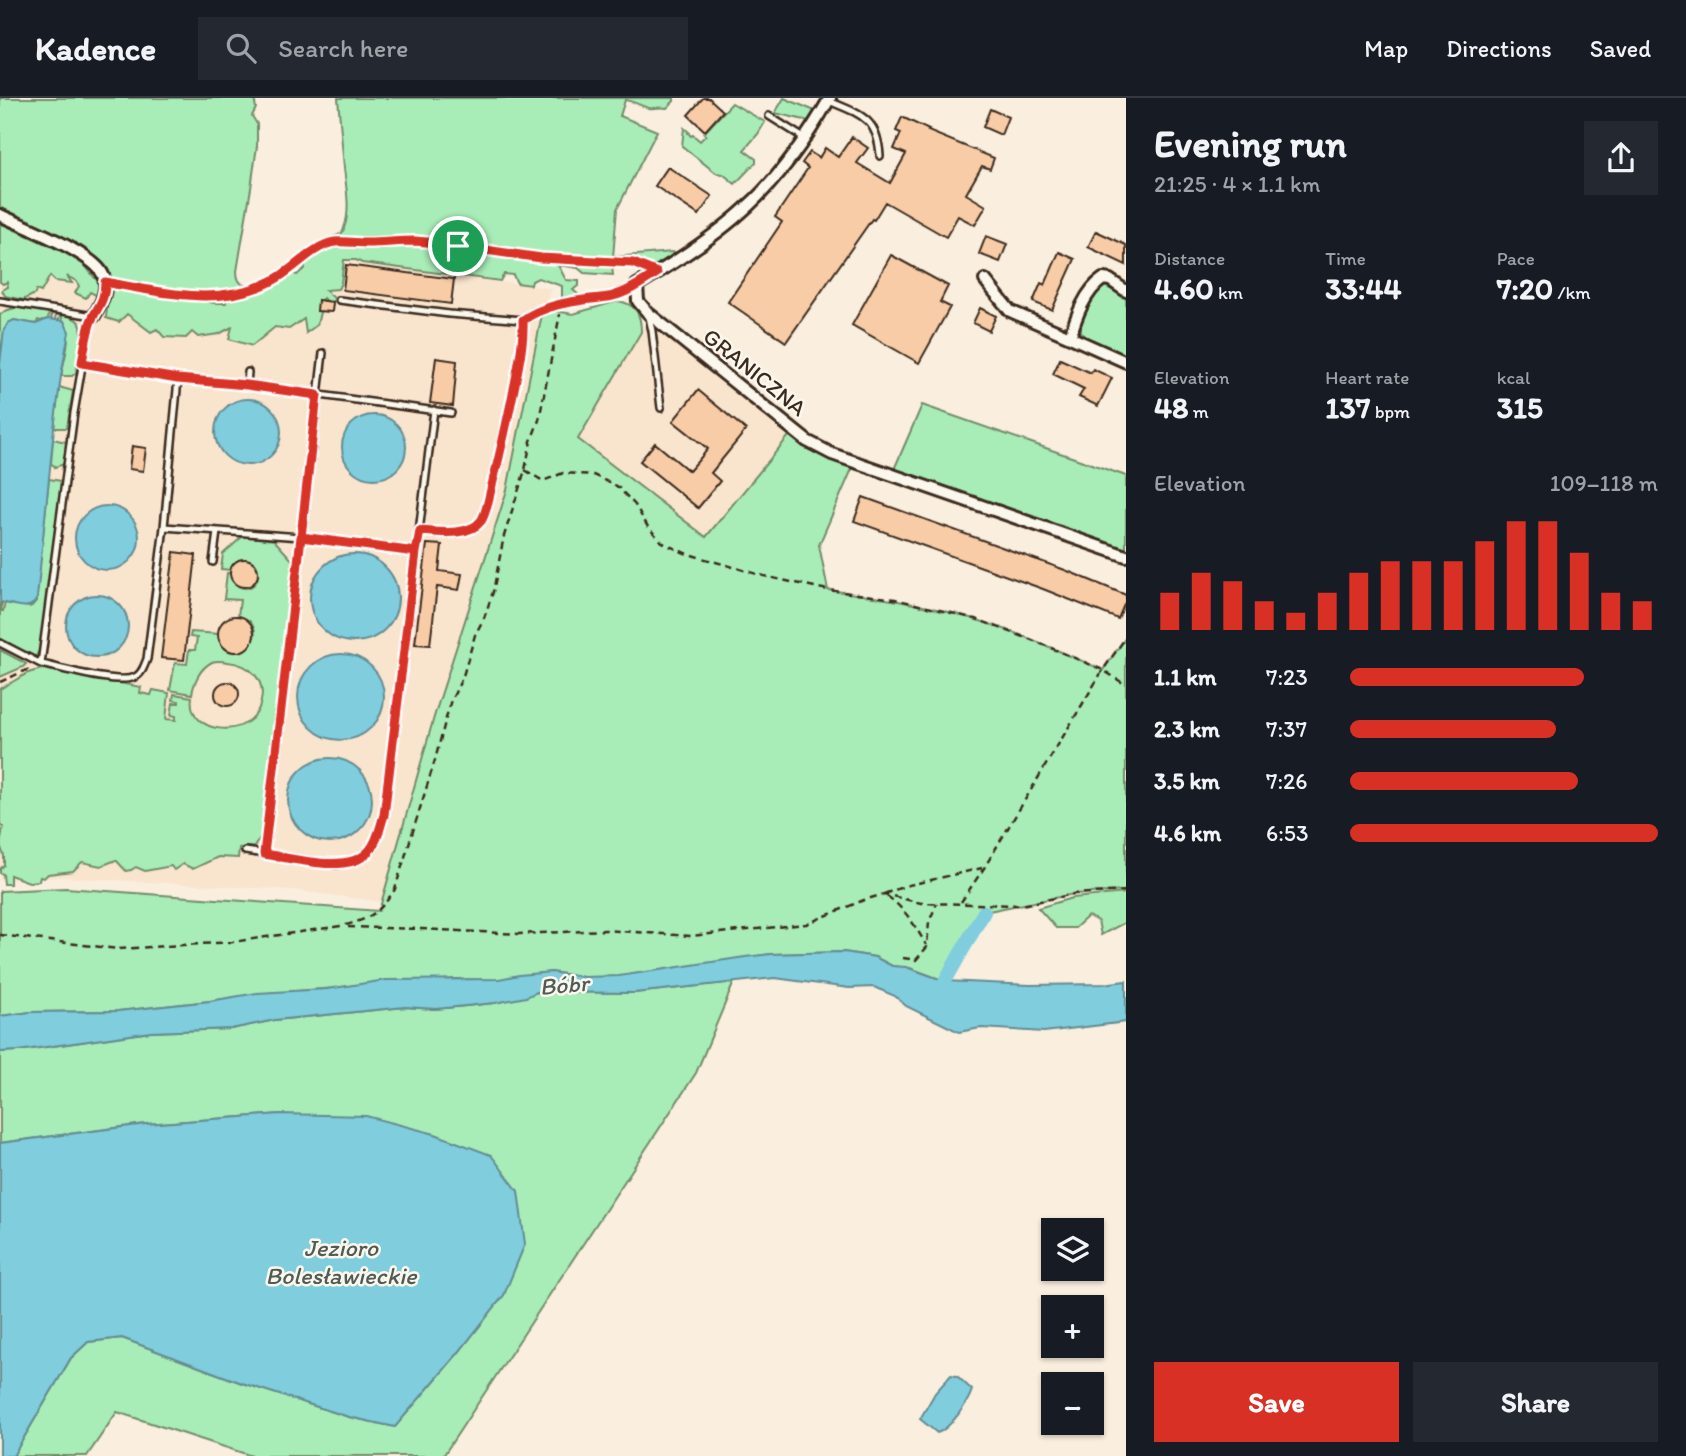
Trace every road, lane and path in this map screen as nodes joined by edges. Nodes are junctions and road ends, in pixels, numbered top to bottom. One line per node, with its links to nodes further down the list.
1 (830, 99): 3 (street); 4 (lane)
2 (769, 116): 3 (lane)
3 (804, 138): 6 (street)
4 (880, 156)
5 (0, 215): 8 (street)
6 (657, 273): 8 (path); 9 (street)
7 (985, 280): 17 (street)
8 (105, 282): 15 (street)
9 (638, 285): 13 (lane); 14 (street)
10 (1126, 291): 17 (street)
11 (339, 300): 16 (lane)
12 (0, 301): 15 (lane)
13 (562, 304): 16 (lane); 28 (path)
14 (648, 313): 25 (lane); 34 (street, GRANICZNA)
15 (94, 316): 20 (lane)
16 (523, 320): 31 (lane)
17 (1070, 337): 19 (street)
18 (323, 353): 24 (lane)
19 (1126, 362)
20 (82, 363): 22 (lane); 38 (lane)
21 (248, 372): 23 (lane)
22 (178, 379): 23 (lane); 29 (lane)
23 (247, 385): 24 (lane)
24 (317, 395): 26 (lane); 32 (lane)
25 (661, 408)
26 (434, 410): 27 (lane); 31 (lane)
27 (451, 413)
28 (525, 470): 39 (path); 49 (path)
29 (164, 527): 30 (lane); 38 (lane)
30 (217, 531): 32 (lane); 35 (lane)
31 (420, 531): 33 (lane)
32 (301, 537): 33 (lane); 43 (lane)
33 (416, 552): 43 (lane)
34 (1126, 556)
35 (213, 562)
36 (1126, 637): 39 (path)
37 (0, 643): 38 (lane)
38 (41, 664): 40 (path)
39 (1103, 670): 41 (path); 44 (path)
40 (0, 682)
41 (1126, 685)
42 (245, 851): 43 (lane)
43 (264, 854)
44 (984, 868): 46 (path); 47 (path)
45 (1126, 891): 47 (path)
46 (884, 894): 48 (path); 49 (path); 51 (path)
47 (961, 902): 48 (path)
48 (937, 903): 51 (path)
49 (341, 926): 50 (path)
50 (0, 935)
51 (927, 947): 52 (path)
52 (903, 958)

